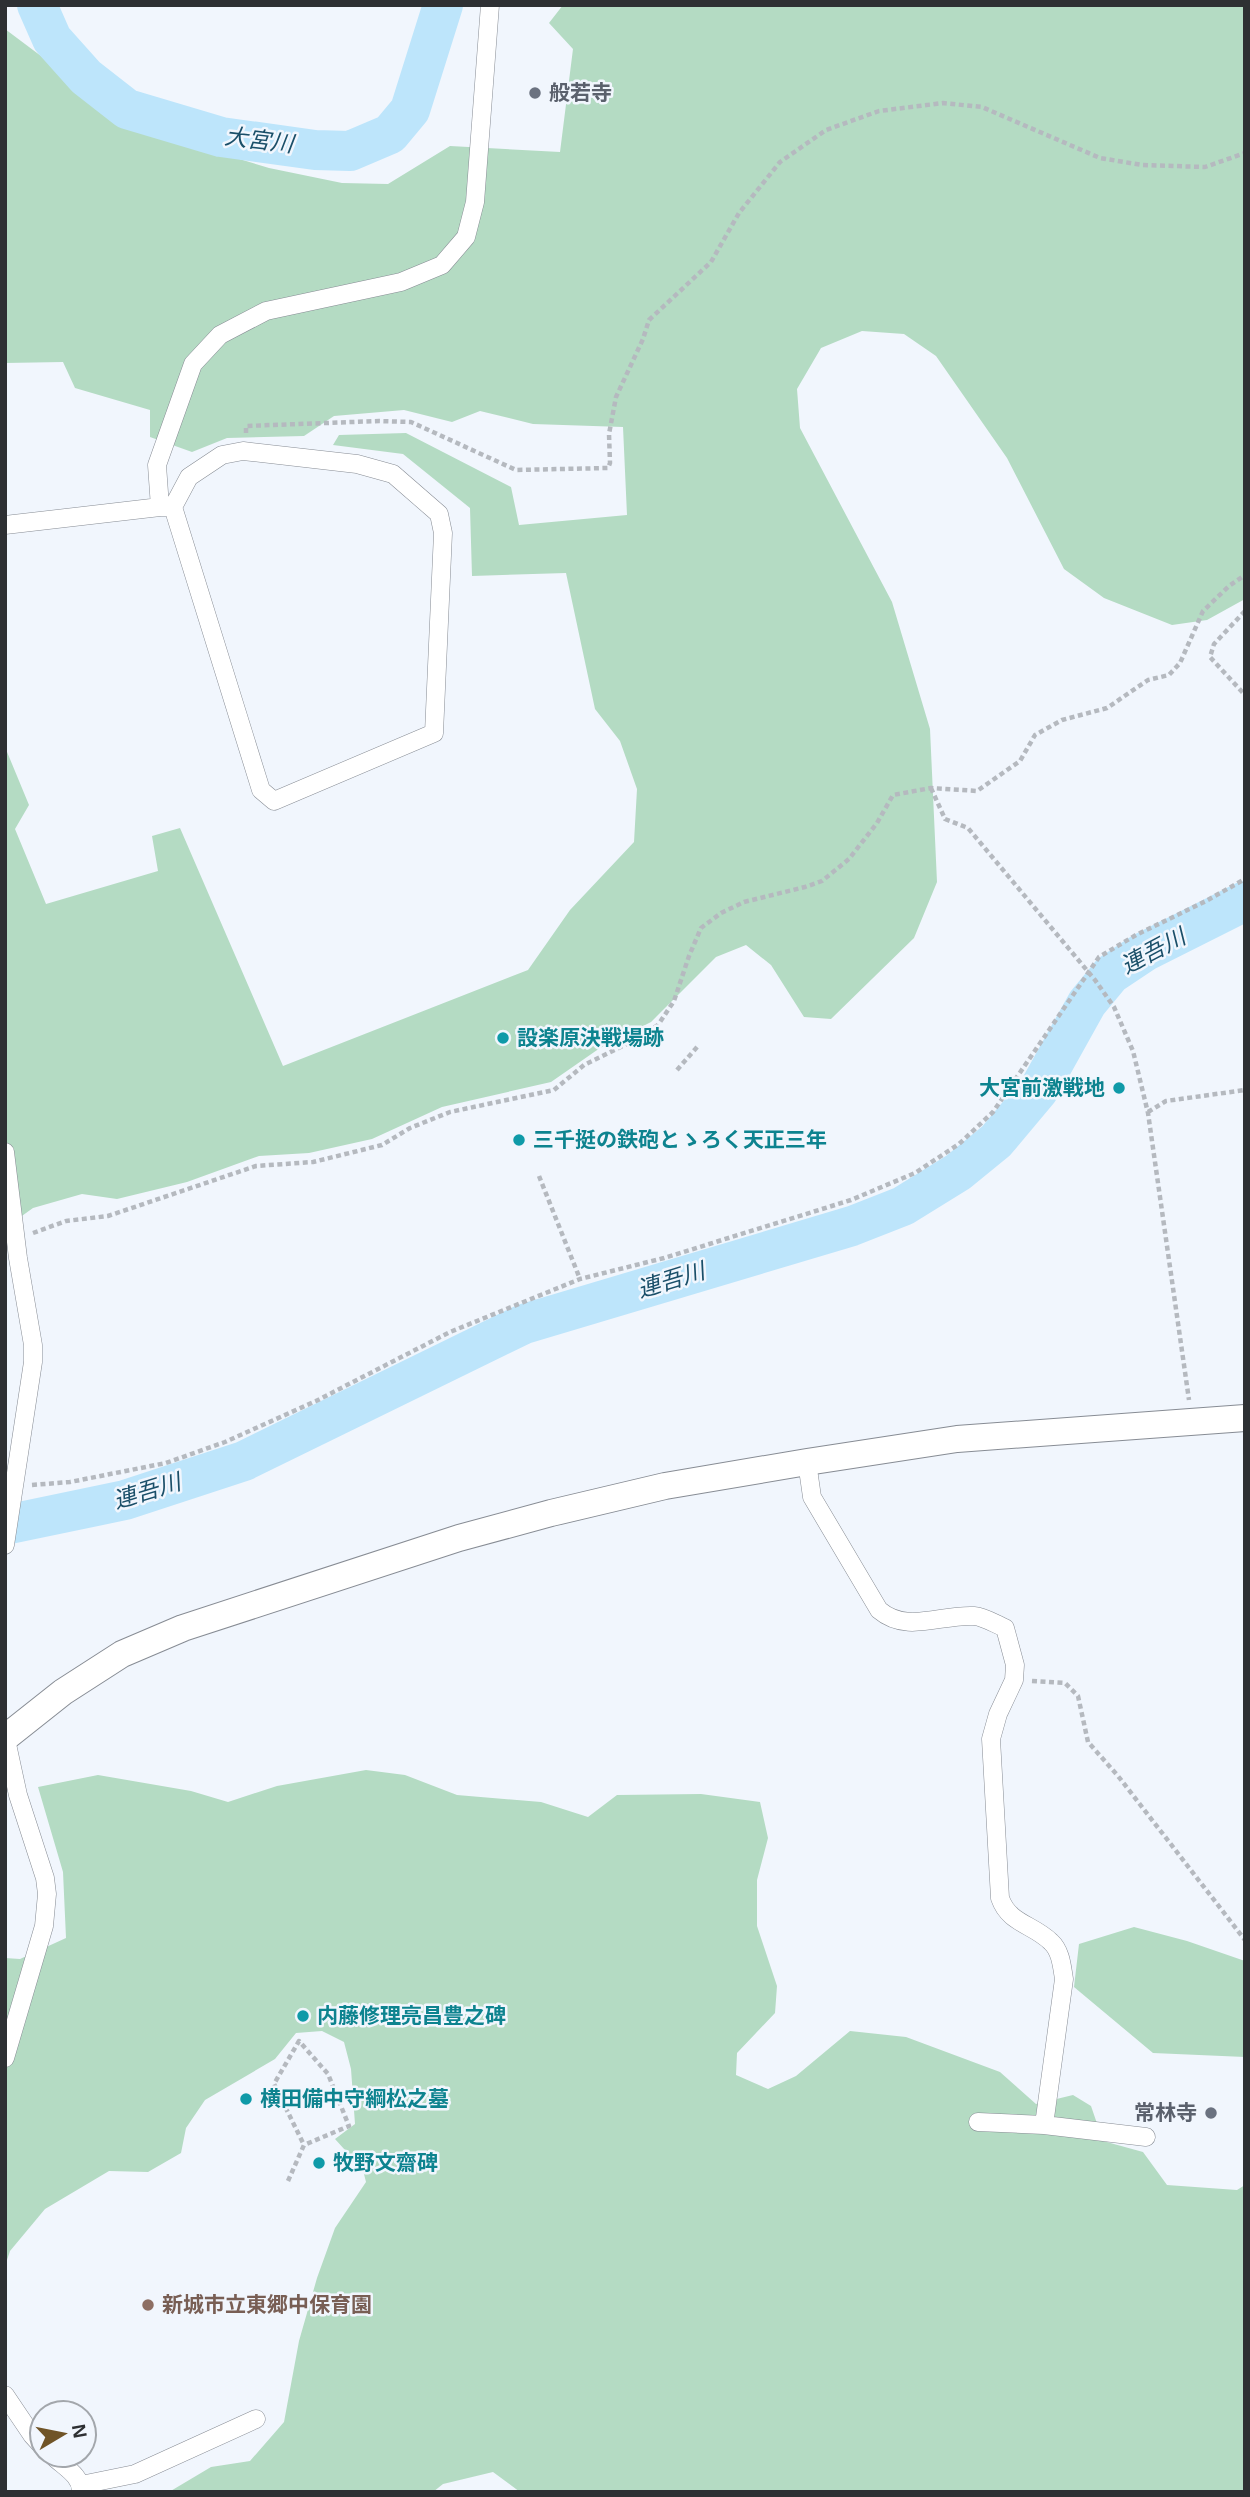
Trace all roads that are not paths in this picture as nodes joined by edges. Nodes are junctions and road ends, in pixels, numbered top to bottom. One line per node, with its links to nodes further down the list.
1 (490, 5): 2 (street)
2 (166, 507): 2 (street); 3 (street)
3 (5, 525)
4 (5, 1153): 5 (street)
5 (12, 1258): 8 (street)
6 (1245, 1418): 7 (street)
7 (807, 1462): 9 (street); 12 (street)
8 (5, 1545)
9 (5, 1737): 10 (street)
10 (5, 2058)
11 (978, 2122): 12 (street)
12 (1044, 2125): 13 (street)
13 (1146, 2137)
14 (5, 2395): 16 (street)
15 (256, 2419): 18 (street)
16 (28, 2429)
17 (69, 2469): 18 (street)
18 (81, 2488)

